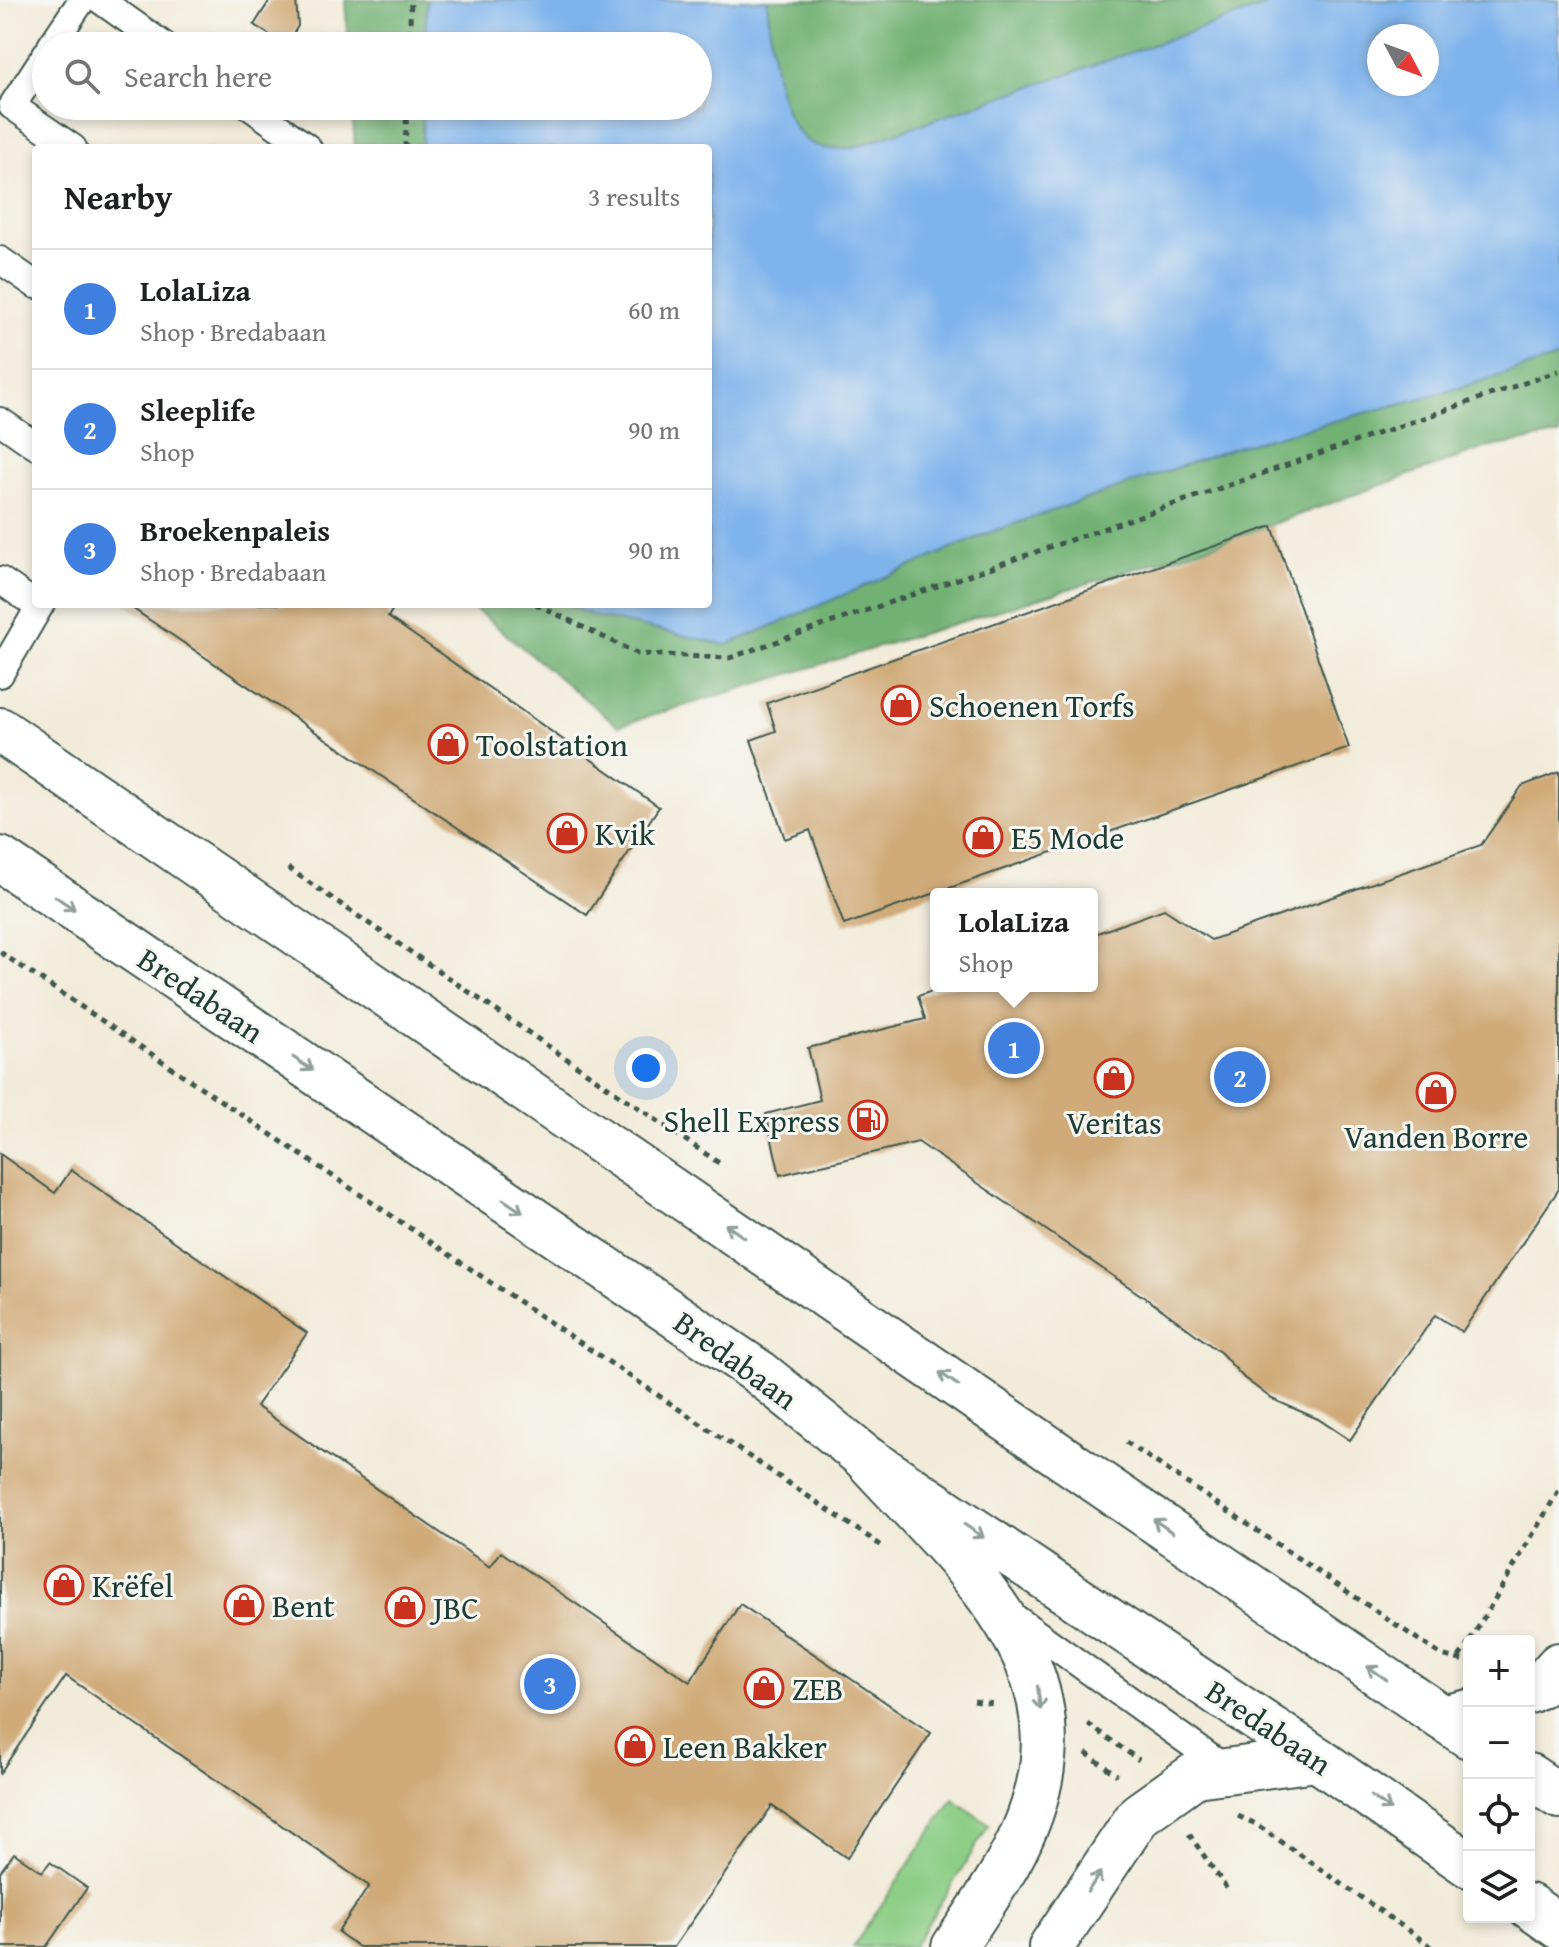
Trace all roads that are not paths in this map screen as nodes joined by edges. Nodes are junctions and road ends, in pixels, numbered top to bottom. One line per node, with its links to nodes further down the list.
1 (82, 0): 3 (lane)
2 (100, 0): 4 (lane)
3 (60, 32)
4 (145, 32)
5 (32, 75): 6 (lane)
6 (32, 120)
7 (32, 120): 9 (lane)
8 (269, 120): 10 (lane)
9 (67, 144)
10 (302, 144)
11 (0, 260): 12 (lane)
12 (32, 282)
13 (0, 421): 14 (lane)
14 (32, 443)
15 (0, 580): 16 (lane)
16 (32, 601)
17 (39, 608): 18 (lane)
18 (0, 674)
19 (0, 730): 25 (main road, one-way to 19)
20 (0, 859): 21 (main road, Bredabaan, one-way to 21)
21 (863, 1456): 22 (main road); 26 (main road, Bredabaan, one-way to 26)
22 (996, 1603): 27 (lane); 34 (main road, one-way to 34)
23 (1559, 1665): 24 (main road)
24 (1535, 1688)
25 (1460, 1722)
26 (1317, 1759): 27 (main road); 30 (main road, Bredabaan, one-way to 30)
27 (1229, 1771): 35 (main road, one-way to 27)
28 (1534, 1779): 29 (main road)
29 (1559, 1796)
30 (1463, 1861)
31 (1535, 1910): 32 (main road)
32 (1559, 1927)
33 (1559, 1941): 36 (lane)
34 (954, 1947)
35 (1051, 1947)
36 (1554, 1947)

